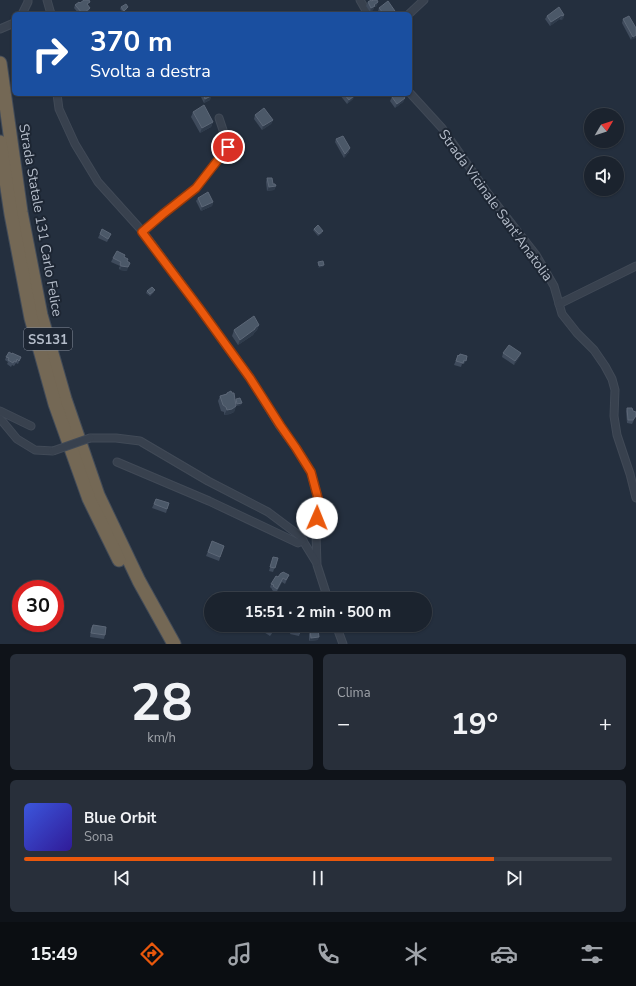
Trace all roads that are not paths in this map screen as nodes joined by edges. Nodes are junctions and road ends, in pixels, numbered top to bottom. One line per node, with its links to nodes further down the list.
1 (28, 0): 5 (street)
2 (47, 0): 6 (street)
3 (360, 0): 7 (street)
4 (424, 0): 8 (street)
5 (23, 12)
6 (50, 12)
7 (367, 12)
8 (411, 12)
9 (12, 24): 10 (street)
10 (0, 29)
11 (0, 63): 27 (highway, Strada Statale 131 Carlo Felice / SS131)
12 (412, 95): 18 (street, Strada Vicinale Sant'Anatolia)
13 (57, 96): 16 (street)
14 (219, 118): 16 (street)
15 (0, 142): 27 (highway, Strada Statale 131 Carlo Felice / SS131)
16 (142, 232): 25 (street)
17 (636, 266): 18 (street)
18 (558, 304): 23 (street, Strada Vicinale Sant'Anatolia)
19 (0, 411): 21 (street)
20 (0, 419): 24 (street, bridge)
21 (31, 426)
22 (117, 462): 24 (street)
23 (636, 498)
24 (302, 540): 25 (street)
25 (317, 565): 26 (street)
26 (326, 592)
27 (146, 602): 29 (highway, Strada Statale 131 Carlo Felice / SS131); 30 (highway, Strada Statale 131 Carlo Felice / SS131)
28 (339, 632): 31 (street)
29 (164, 644)
30 (174, 644)
31 (343, 644)

